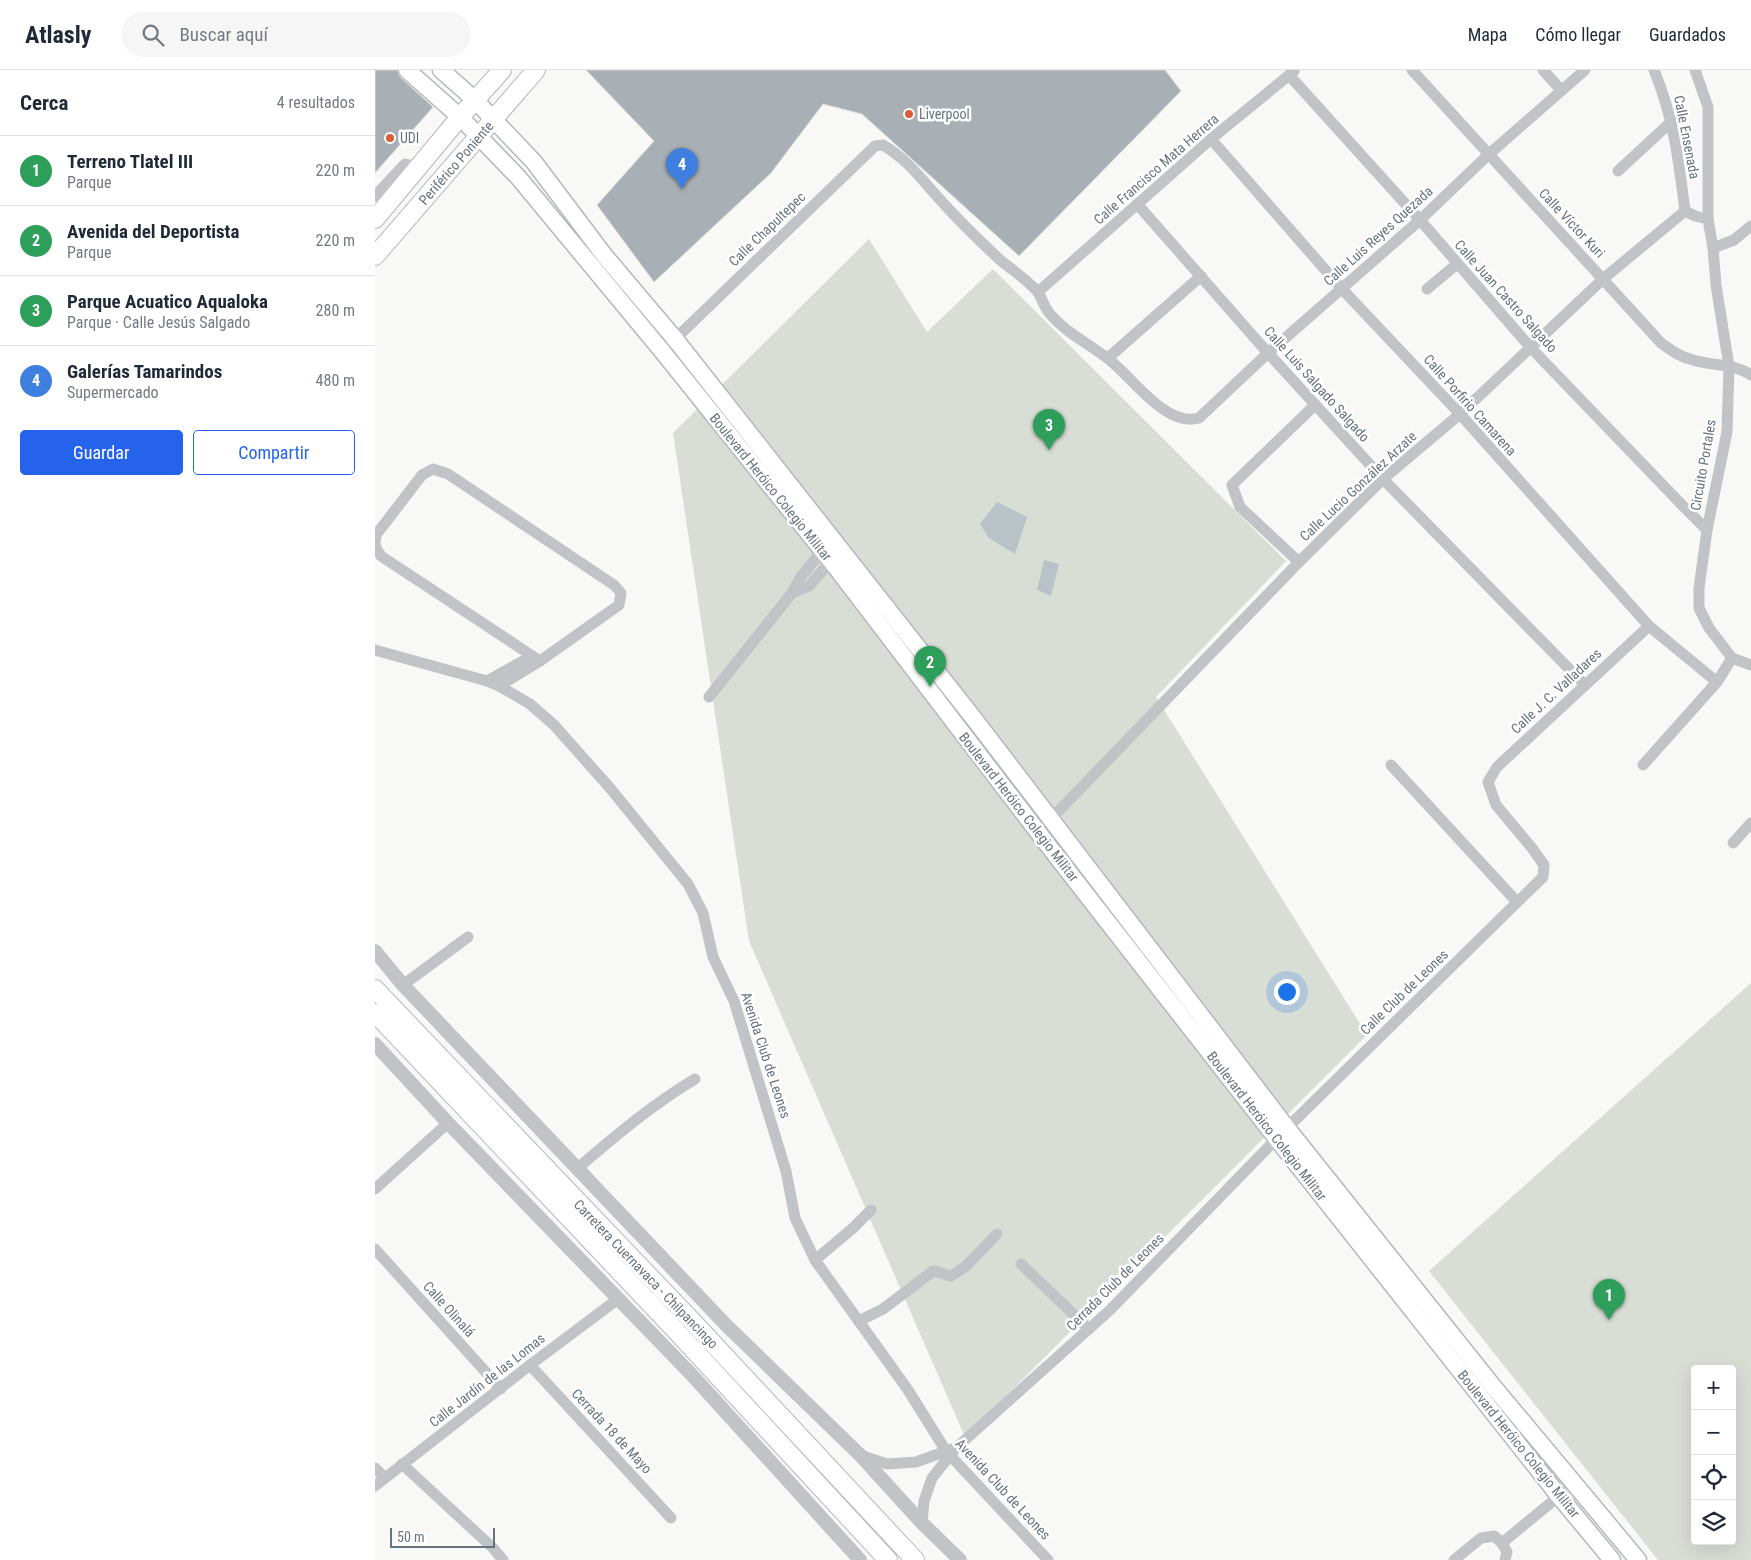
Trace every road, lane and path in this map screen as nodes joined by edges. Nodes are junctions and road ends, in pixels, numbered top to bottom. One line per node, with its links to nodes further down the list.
1 (407, 70): 13 (main road, Boulevard Heróico Colegio Militar)
2 (441, 70): 12 (main road, Boulevard Heróico Colegio Militar)
3 (502, 70): 12 (main road, Periférico Poniente)
4 (535, 70): 14 (main road, Periférico Poniente)
5 (1411, 70): 18 (street, Calle Víctor Kuri)
6 (1543, 70): 11 (street)
7 (1585, 70): 11 (street, Calle Luis Reyes Quezada)
8 (1654, 70): 15 (street, Calle Ensenada)
9 (1695, 70): 25 (street, Circuito Portales)
10 (1292, 73): 17 (street, Calle Francisco Mata Herrera); 26 (street, Calle Juan Castro Salgado)
11 (1561, 90): 18 (street, Calle Luis Reyes Quezada)
12 (475, 100): 13 (main road, Periférico Poniente); 14 (main road, Boulevard Heróico Colegio Militar)
13 (460, 117): 16 (main road, Boulevard Heróico Colegio Militar); 19 (main road, Periférico Poniente)
14 (493, 120): 16 (main road, Periférico Poniente); 36 (main road, Boulevard Heróico Colegio Militar)
15 (1671, 121): 20 (street); 23 (street, Calle Ensenada)
16 (479, 136): 29 (main road, Periférico Poniente); 38 (main road, Boulevard Heróico Colegio Militar)
17 (1211, 139): 22 (street, Calle Francisco Mata Herrera); 33 (street, Calle Porfirio Camarena)
18 (1488, 155): 26 (street, Calle Luis Reyes Quezada); 32 (street, Calle Víctor Kuri)
19 (418, 167): 21 (street); 24 (main road, Periférico Poniente)
20 (1618, 172)
21 (375, 196)
22 (1138, 205): 31 (street, Calle Luis Salgado Salgado); 35 (street, Calle Francisco Mata Herrera)
23 (1685, 211): 25 (street); 32 (street, Calle Lucio González Arzate)
24 (375, 219)
25 (1708, 219): 28 (street, Circuito Portales)
26 (1420, 220): 30 (street, Calle Juan Castro Salgado); 33 (street, Calle Luis Reyes Quezada)
27 (1751, 226): 28 (street)
28 (1713, 248): 41 (street, Circuito Portales)
29 (375, 256)
30 (1457, 264): 34 (street); 37 (street, Calle Juan Castro Salgado)
31 (1201, 276): 39 (street, Calle Luis Salgado Salgado); 40 (street)
32 (1603, 279): 37 (street, Calle Lucio González Arzate); 41 (street, Calle Víctor Kuri)
33 (1342, 289): 39 (street, Calle Luis Reyes Quezada); 44 (street, Calle Porfirio Camarena)
34 (1427, 289)
35 (1038, 292): 36 (street, Calle Chapultepec); 40 (street)
36 (675, 339): 38 (street, Calle Chapultepec); 62 (main road, Boulevard Heróico Colegio Militar)
37 (1531, 348): 44 (street, Calle Lucio González Arzate); 46 (street, Calle Juan Castro Salgado)
38 (662, 351): 48 (main road, Boulevard Heróico Colegio Militar)
39 (1268, 353): 40 (street, Calle Luis Reyes Quezada); 43 (street, Calle Luis Salgado Salgado)
40 (1108, 358)
41 (1729, 366): 42 (street, Calle Víctor Kuri); 46 (street, Circuito Portales)
42 (1751, 375)
43 (1315, 405): 45 (street, Calle Luis Salgado Salgado); 49 (street)
44 (1460, 414): 45 (street, Calle Lucio González Arzate); 50 (street, Calle Porfirio Camarena)
45 (1383, 479): 49 (street, Calle Lucio González Arzate); 57 (street, Calle Luis Salgado Salgado)
46 (1707, 530): 52 (street, Circuito Portales)
47 (375, 544): 53 (street); 53 (street)
48 (827, 556): 59 (street); 75 (main road, Boulevard Heróico Colegio Militar)
49 (1299, 562): 62 (street, Calle Lucio González Arzate)
50 (1649, 626): 56 (street, Calle Porfirio Camarena); 57 (street, Calle J. C. Valladares)
51 (375, 650): 55 (street, Avenida Club de Leones)
52 (1732, 658): 54 (street); 56 (street)
53 (536, 659): 55 (street); 58 (street)
54 (1751, 664)
55 (487, 681): 58 (street, Avenida Club de Leones)
56 (1717, 682): 61 (street)
57 (1585, 685): 65 (street, Calle J. C. Valladares)
58 (499, 686): 81 (street, Avenida Club de Leones)
59 (709, 697)
60 (1391, 765): 66 (street)
61 (1643, 765)
62 (1051, 819): 75 (main road, Boulevard Heróico Colegio Militar)
63 (1751, 823): 64 (street)
64 (1733, 843)
65 (1543, 877): 66 (street, Calle Club de Leones)
66 (1517, 902): 75 (street, Calle Club de Leones)
67 (468, 937): 69 (street)
68 (375, 952): 69 (street)
69 (403, 985): 76 (street)
70 (375, 989): 101 (main road, Carretera Cuernavaca - Chilpancingo)
71 (375, 1013): 100 (main road, Carretera Cuernavaca - Chilpancingo)
72 (375, 1044): 74 (street)
73 (695, 1079): 76 (street)
74 (448, 1123): 77 (street); 83 (street)
75 (1282, 1134): 85 (street, Cerrada Club de Leones); 94 (main road, Boulevard Heróico Colegio Militar); 107 (main road, Boulevard Heróico Colegio Militar)
76 (577, 1168): 89 (street)
77 (375, 1189)
78 (871, 1210): 81 (street)
79 (997, 1234): 84 (street)
80 (375, 1249): 87 (street, Calle Olinalá)
81 (815, 1260): 84 (street, Avenida Club de Leones)
82 (1021, 1264): 85 (street)
83 (618, 1299): 86 (street, Calle Jardín de las Lomas); 99 (street)
84 (859, 1321): 88 (street, Avenida Club de Leones)
85 (1089, 1329): 88 (street, Cerrada Club de Leones)
86 (530, 1365): 87 (street, Calle Jardín de las Lomas); 95 (street, Cerrada 18 de Mayo)
87 (501, 1389): 90 (street, Calle Jardín de las Lomas)
88 (951, 1452): 89 (street, Cerrada Club de Leones); 96 (street, Cerrada Club de Leones); 103 (street, Avenida Club de Leones)
89 (860, 1455): 96 (street)
90 (402, 1464): 92 (street, Calle Jardín de las Lomas); 98 (street)
91 (375, 1468): 92 (street)
92 (385, 1478): 93 (street, Calle Jardín de las Lomas)
93 (375, 1486)
94 (1559, 1496): 97 (street); 106 (main road, Boulevard Heróico Colegio Militar)
95 (671, 1518)
96 (922, 1523): 102 (street)
97 (1502, 1542): 104 (street); 105 (street)
98 (503, 1560)
99 (860, 1560)
100 (888, 1560)
101 (915, 1560)
102 (960, 1560)
103 (1048, 1560)
104 (1454, 1560)
105 (1505, 1560)
106 (1611, 1560)
107 (1638, 1560)

